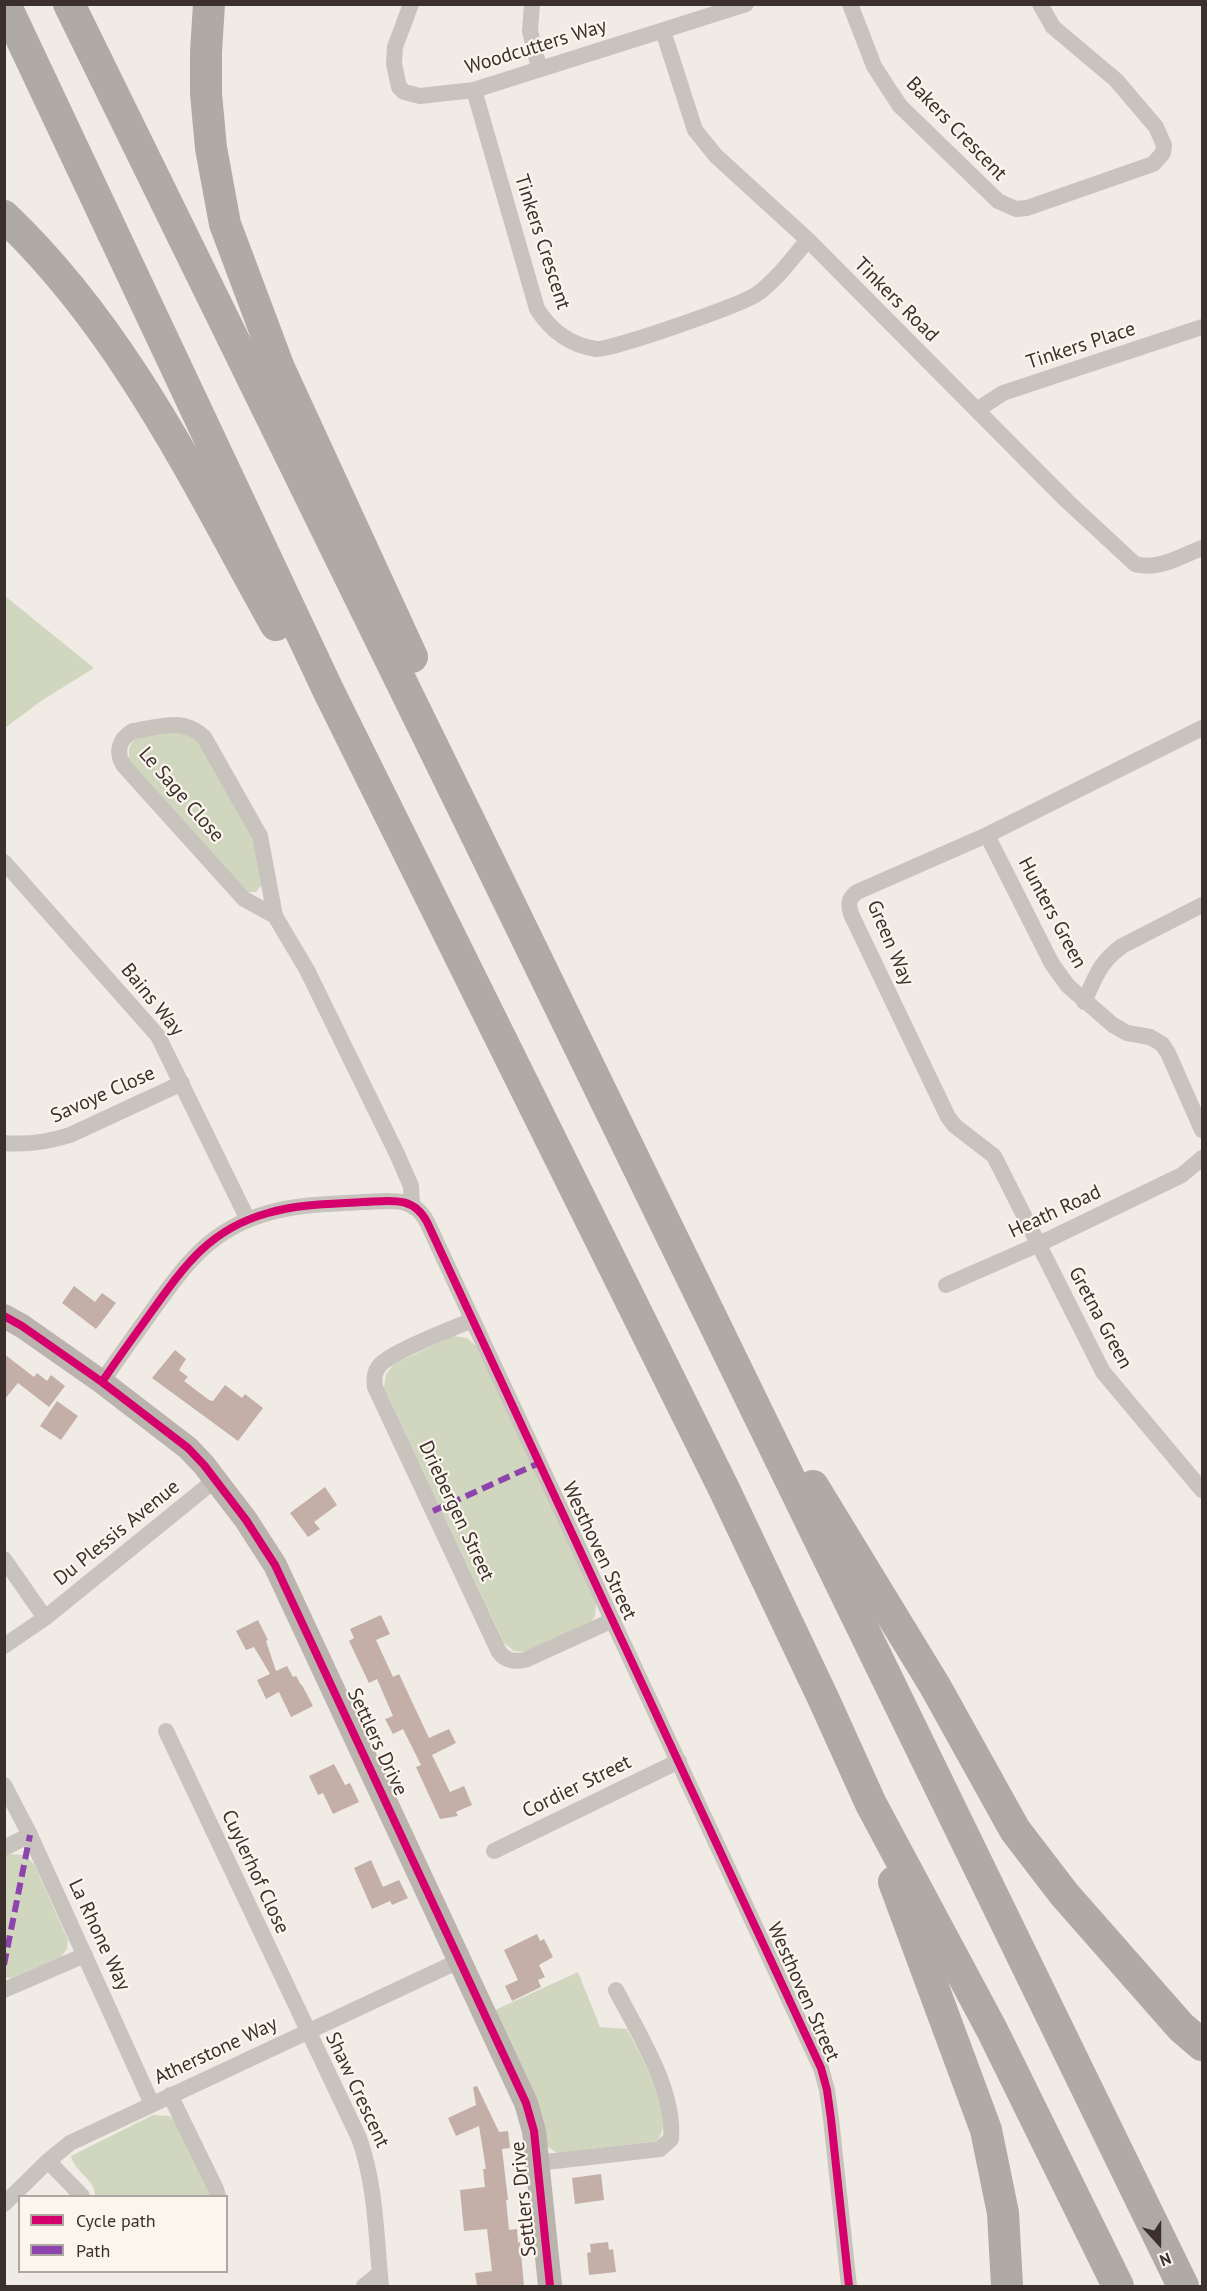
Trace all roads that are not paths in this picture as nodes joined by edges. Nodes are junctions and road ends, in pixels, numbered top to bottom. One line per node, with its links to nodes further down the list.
1 (5, 4): 17 (highway)
2 (69, 4): 19 (highway)
3 (209, 4): 19 (highway)
4 (411, 4): 11 (street, Woodcutters Way)
5 (532, 4): 10 (street)
6 (746, 4): 9 (street, Woodcutters Way)
7 (850, 4): 8 (street, Bakers Crescent)
8 (1040, 4)
9 (663, 31): 10 (street, Woodcutters Way); 13 (street, Tinkers Road)
10 (540, 68): 11 (street, Woodcutters Way)
11 (474, 90): 13 (street, Tinkers Crescent)
12 (4, 216): 17 (highway)
13 (808, 240): 15 (street, Tinkers Road)
14 (1203, 327): 15 (street, Tinkers Place)
15 (976, 410): 16 (street, Tinkers Road)
16 (1203, 548)
17 (329, 692): 48 (highway)
18 (1203, 728): 20 (street, Green Way)
19 (467, 816): 37 (highway)
20 (987, 835): 24 (street, Hunters Green); 33 (street, Green Way)
21 (4, 862): 25 (street, Bains Way)
22 (1203, 905): 24 (street)
23 (275, 916): 23 (street, Le Sage Close); 31 (street, Le Sage Close)
24 (1084, 1002): 26 (street, Hunters Green)
25 (182, 1083): 27 (street, Savoye Close); 32 (street, Bains Way)
26 (1203, 1130)
27 (4, 1143)
28 (1203, 1158): 30 (street, Heath Road)
29 (1203, 1170): 30 (street, Heath Road)
30 (1182, 1175): 33 (street, Heath Road)
31 (412, 1204): 32 (street); 36 (street, Westhoven Street)
32 (248, 1220): 38 (street)
33 (1037, 1245): 34 (street, Heath Road); 40 (street, Gretna Green)
34 (946, 1285)
35 (4, 1316): 38 (street, Settlers Drive)
36 (472, 1320): 43 (street, Westhoven Street); 43 (street, Driebergen Street)
37 (713, 1322): 57 (highway); 71 (highway)
38 (102, 1382): 39 (street, Settlers Drive)
39 (215, 1480): 42 (street, Du Plessis Avenue); 53 (street, Settlers Drive)
40 (1203, 1490)
41 (4, 1559): 42 (street, Du Plessis Avenue)
42 (45, 1618): 44 (street, Du Plessis Avenue)
43 (613, 1620): 46 (street, Westhoven Street)
44 (4, 1646)
45 (166, 1731): 56 (street, Cuylerhof Close)
46 (679, 1761): 51 (street, Cordier Street); 68 (street, Westhoven Street)
47 (4, 1785): 49 (street, La Rhone Way)
48 (871, 1804): 69 (highway); 70 (highway)
49 (30, 1835): 50 (street); 52 (street, La Rhone Way)
50 (4, 1848)
51 (494, 1851)
52 (85, 1955): 54 (street); 59 (street, La Rhone Way)
53 (460, 1960): 56 (street, Atherstone Way); 61 (street, Settlers Drive)
54 (4, 1990)
55 (616, 1990): 61 (street)
56 (307, 2032): 58 (street, Atherstone Way); 65 (street, Shaw Crescent)
57 (1203, 2045)
58 (170, 2095): 59 (street, Atherstone Way); 63 (street)
59 (152, 2104): 60 (street, Atherstone Way)
60 (48, 2161): 62 (street); 64 (street, Atherstone Way)
61 (537, 2163): 67 (street, Settlers Drive)
62 (81, 2195)
63 (218, 2195)
64 (4, 2204)
65 (381, 2280): 66 (street, Shaw Crescent)
66 (364, 2286)
67 (550, 2286)
68 (849, 2286)
69 (1007, 2286)
70 (1118, 2286)
71 (1183, 2286)

